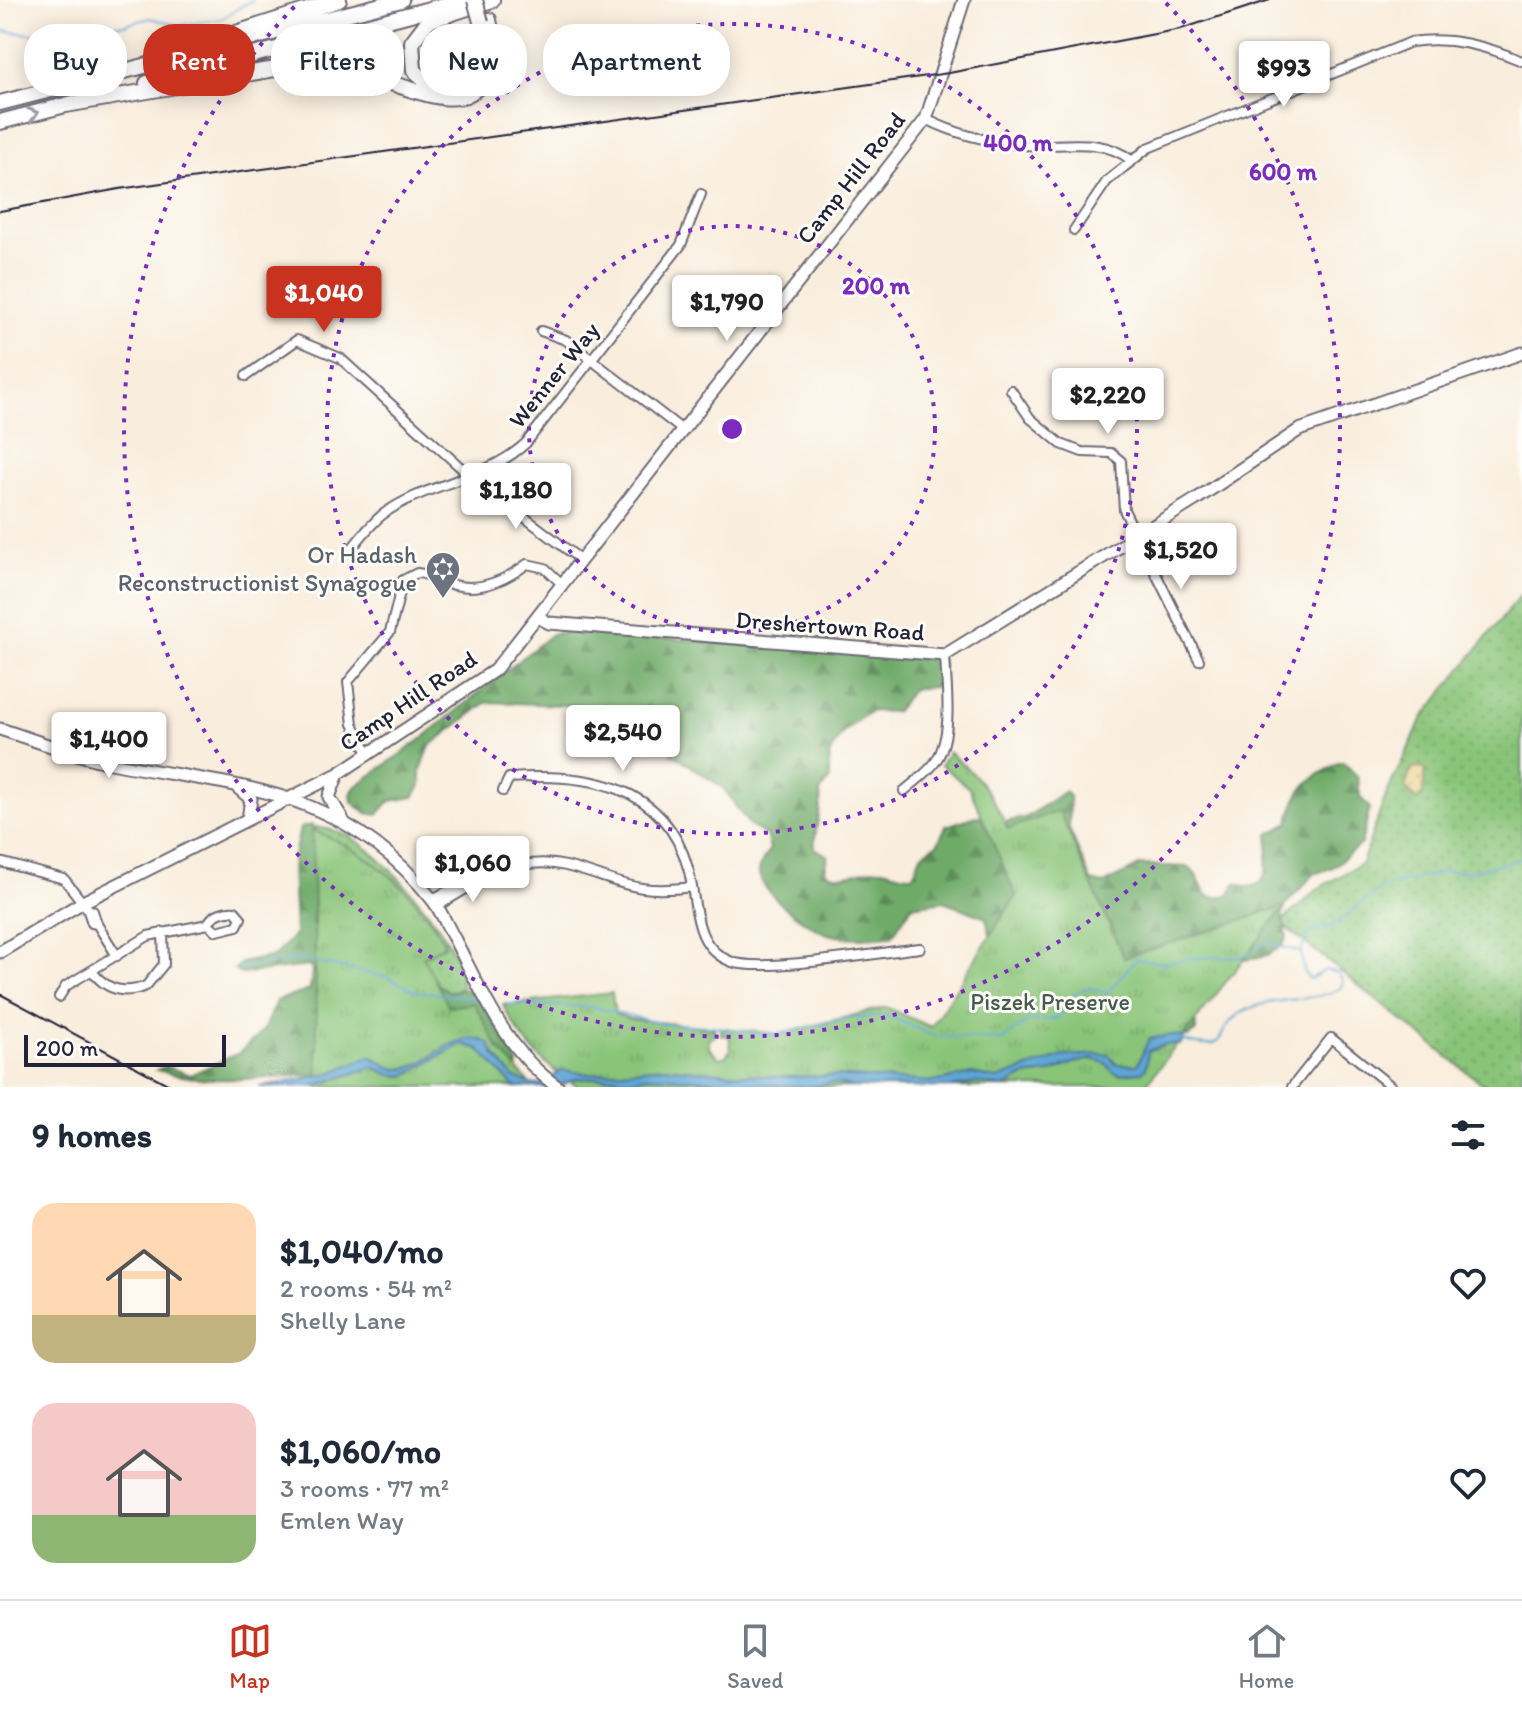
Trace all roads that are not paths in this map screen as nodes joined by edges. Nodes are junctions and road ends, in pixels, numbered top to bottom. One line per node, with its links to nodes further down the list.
1 (339, 0): 10 (highway)
2 (401, 0): 11 (highway)
3 (464, 0): 14 (highway)
4 (475, 0): 8 (highway, bridge)
5 (484, 0): 8 (highway)
6 (492, 0): 8 (highway)
7 (964, 0): 15 (street, Camp Hill Road)
8 (485, 21): 14 (highway)
9 (1521, 59): 17 (street)
10 (127, 68)
11 (127, 71)
12 (28, 96): 13 (highway)
13 (0, 103)
14 (66, 105): 16 (highway, one-way to 14)
15 (926, 119): 17 (street); 25 (street, Camp Hill Road)
16 (0, 122)
17 (1131, 160): 19 (street)
18 (701, 194): 22 (street, Wenner Way)
19 (1074, 230)
20 (541, 331): 22 (street)
21 (1522, 353): 27 (street, Dreshertown Road)
22 (591, 362): 25 (street); 26 (street, Wenner Way)
23 (246, 376): 26 (street)
24 (1011, 390): 27 (street)
25 (681, 429): 29 (street, Camp Hill Road)
26 (470, 476): 28 (street, Wenner Way); 29 (street)
27 (1135, 537): 32 (street, Dreshertown Road); 33 (street)
28 (349, 552)
29 (581, 560): 30 (street, Camp Hill Road)
30 (563, 585): 31 (street, Camp Hill Road); 35 (street)
31 (544, 620): 32 (street, Dreshertown Road); 35 (street, Camp Hill Road)
32 (945, 655): 39 (street)
33 (1199, 660)
34 (0, 729): 37 (street)
35 (369, 755): 36 (street, Camp Hill Road)
36 (338, 774): 40 (street, Camp Hill Road); 42 (street)
37 (229, 782): 40 (street); 41 (street)
38 (503, 791): 44 (street)
39 (904, 791)
40 (292, 799): 41 (street, Camp Hill Road); 42 (street)
41 (248, 819): 46 (street, Camp Hill Road)
42 (345, 821): 45 (street)
43 (0, 862): 46 (street)
44 (692, 887): 45 (street); 49 (street)
45 (434, 903): 54 (street)
46 (85, 905): 50 (street, Camp Hill Road); 51 (street)
47 (208, 924): 48 (street)
48 (163, 932): 51 (street); 52 (street)
49 (920, 948)
50 (0, 952)
51 (117, 956): 52 (street)
52 (92, 971): 53 (street)
53 (59, 997)
54 (558, 1087)
55 (1292, 1087): 56 (street)
56 (1392, 1087)

